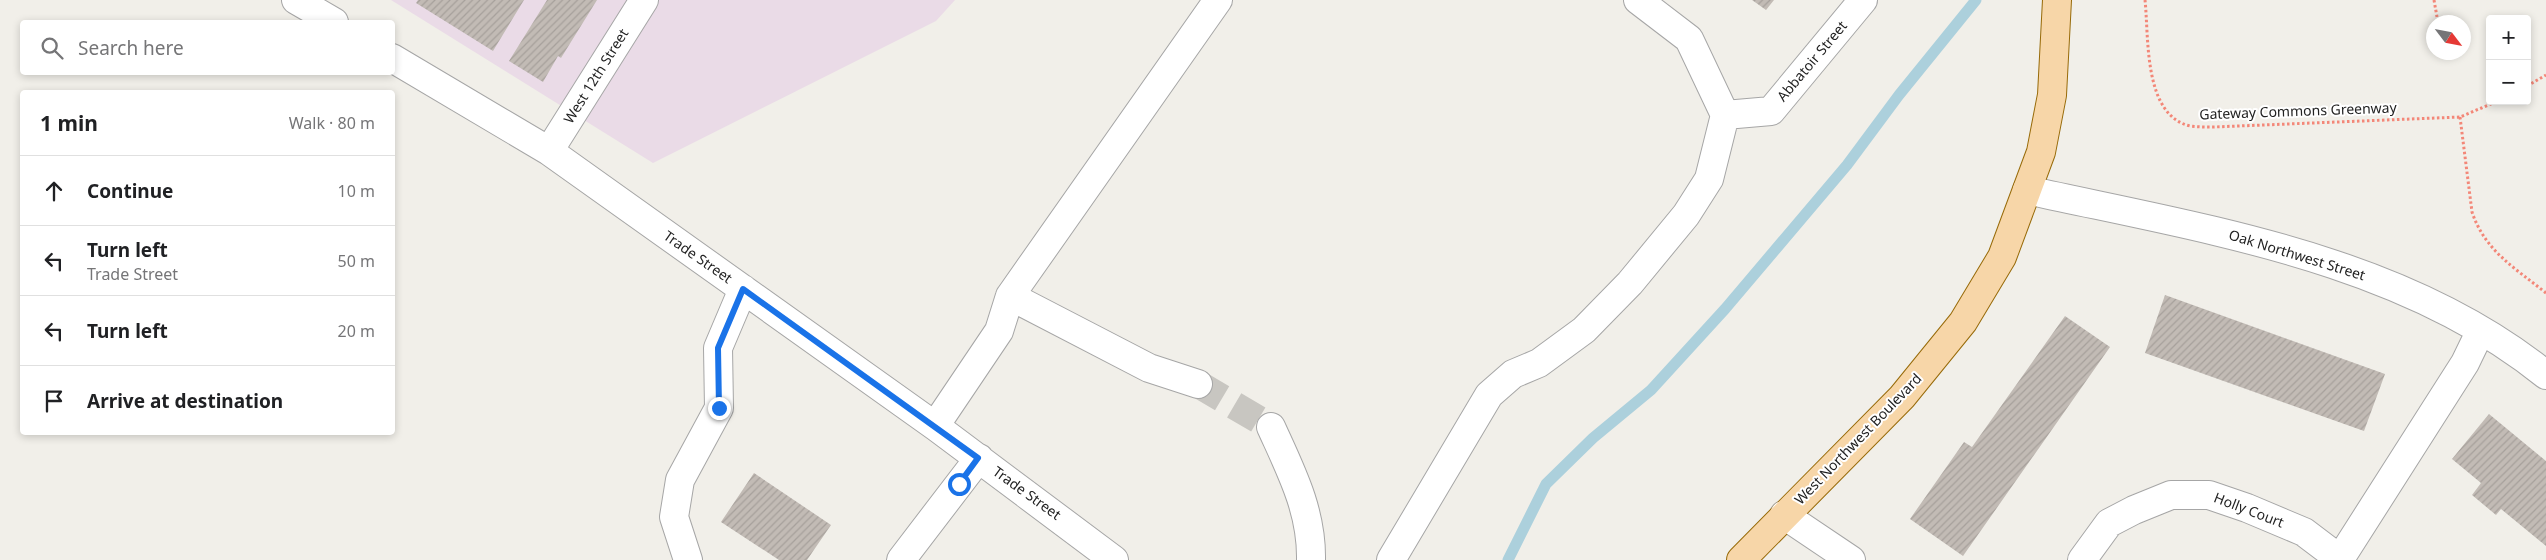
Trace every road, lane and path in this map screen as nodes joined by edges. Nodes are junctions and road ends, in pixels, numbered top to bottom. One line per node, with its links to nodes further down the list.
1 (296, 0): 10 (street)
2 (644, 0): 17 (street, West 12th Street)
3 (1218, 0): 21 (street)
4 (1638, 0): 15 (street)
5 (1863, 0): 15 (street, Abbatoir Street)
6 (2057, 0): 18 (main road, West Northwest Boulevard)
7 (2145, 0): 16 (path, Gateway Commons Greenway)
8 (2434, 0): 9 (path)
9 (2437, 15)
10 (331, 20)
11 (395, 60): 17 (street, Trade Street)
12 (2546, 75): 13 (path)
13 (2531, 84)
14 (2488, 105): 16 (path, Gateway Commons Greenway)
15 (1726, 114): 33 (street)
16 (2460, 117): 20 (path)
17 (549, 151): 19 (street, Trade Street)
18 (2027, 190): 22 (street, Oak Northwest Street); 28 (main road, West Northwest Boulevard)
19 (743, 289): 25 (street, Trade Street); 29 (street)
20 (2546, 293)
21 (1010, 296): 24 (street); 25 (street)
22 (2480, 332): 23 (street, Oak Northwest Street); 37 (street, Holly Court)
23 (2546, 376)
24 (1198, 384)
25 (935, 426): 27 (street, Trade Street)
26 (1270, 428): 32 (street)
27 (978, 458): 30 (street); 31 (street, Trade Street)
28 (1784, 516): 34 (main road, West Northwest Boulevard); 35 (street)
29 (688, 560)
30 (901, 560)
31 (1114, 560)
32 (1311, 560)
33 (1391, 560)
34 (1741, 560)
35 (1851, 560)
36 (2082, 560): 37 (street, Holly Court)
37 (2340, 560)

